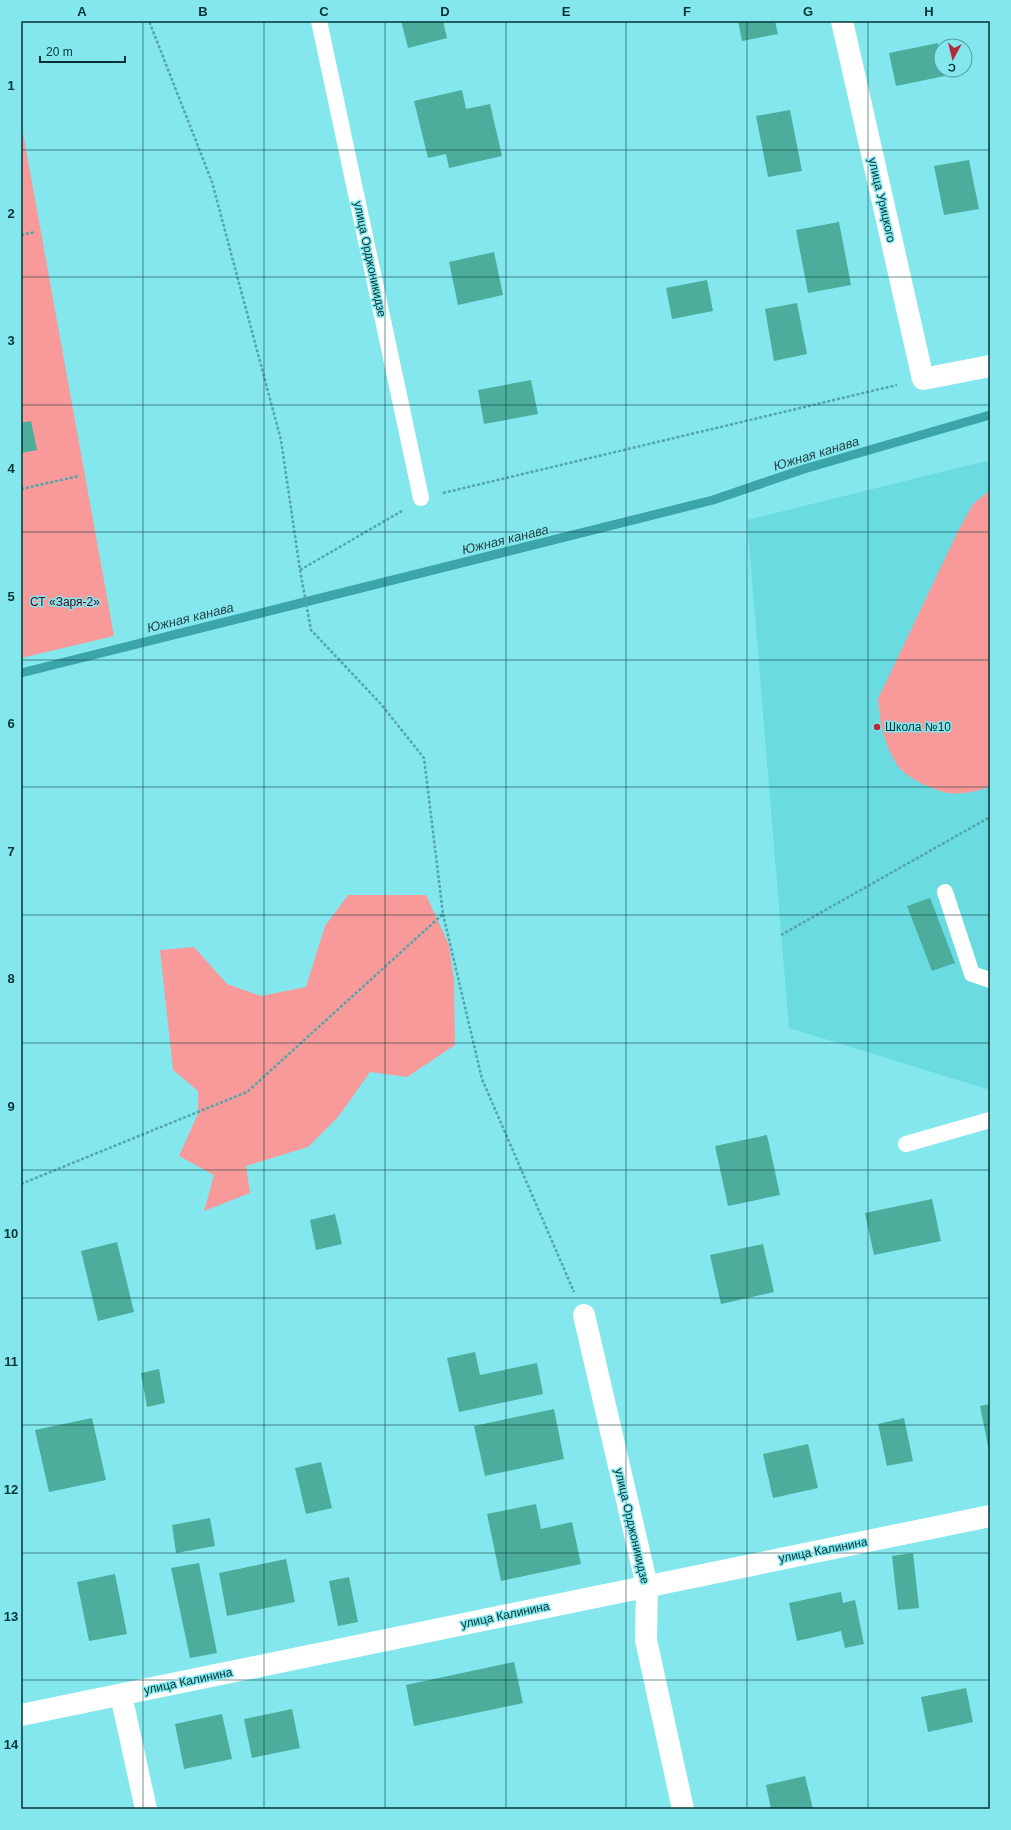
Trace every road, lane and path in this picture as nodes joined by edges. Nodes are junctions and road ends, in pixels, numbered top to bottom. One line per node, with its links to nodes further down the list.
1 (149, 21): 11 (path)
2 (319, 21): 10 (lane, улица Орджоникидзе)
3 (842, 21): 7 (street, улица Урицкого)
4 (35, 232): 5 (path)
5 (21, 235)
6 (990, 366): 7 (street)
7 (923, 380): 10 (path)
8 (79, 476): 9 (path)
9 (21, 489)
10 (421, 498): 11 (path)
11 (300, 570): 14 (path)
12 (990, 817): 15 (path)
13 (944, 892): 16 (lane)
14 (443, 914): 19 (path); 20 (path)
15 (781, 935)
16 (990, 980)
17 (990, 1120): 18 (lane)
18 (906, 1144)
19 (21, 1184)
20 (584, 1315): 22 (street, улица Орджоникидзе)
21 (990, 1516): 22 (street, улица Калинина)
22 (647, 1586): 23 (street, улица Калинина); 26 (street, улица Орджоникидзе)
23 (121, 1695): 24 (street, улица Калинина); 25 (street)
24 (21, 1715)
25 (146, 1809)
26 (683, 1809)

